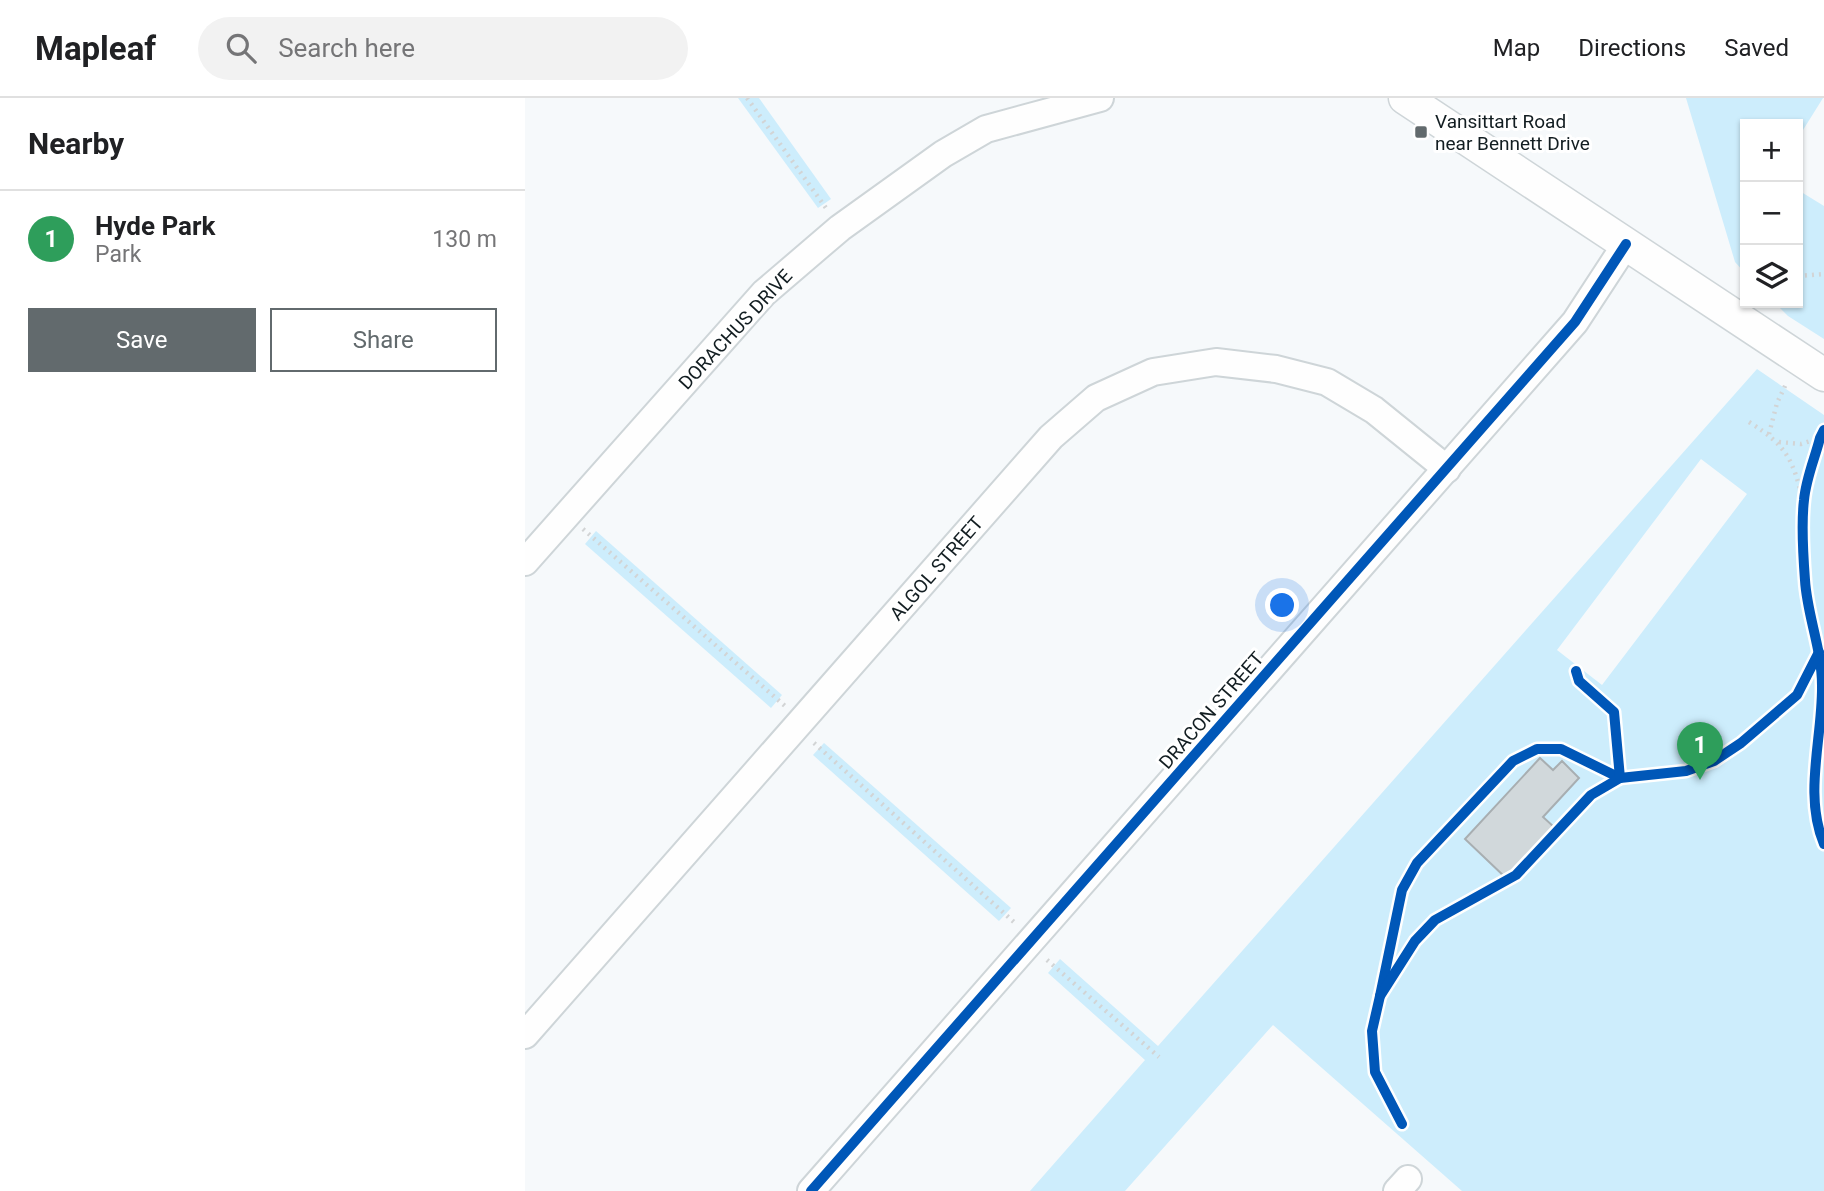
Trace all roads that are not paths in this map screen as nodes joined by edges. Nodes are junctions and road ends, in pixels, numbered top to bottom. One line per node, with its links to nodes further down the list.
1 (1100, 98): 6 (street, DORACHUS DRIVE)
2 (1414, 100): 3 (street)
3 (1626, 244): 4 (street); 5 (street, DRACON STREET)
4 (1824, 375)
5 (1447, 469): 7 (street, ALGOL STREET); 8 (street, DRACON STREET)
6 (525, 562)
7 (525, 1035)
8 (811, 1191)

